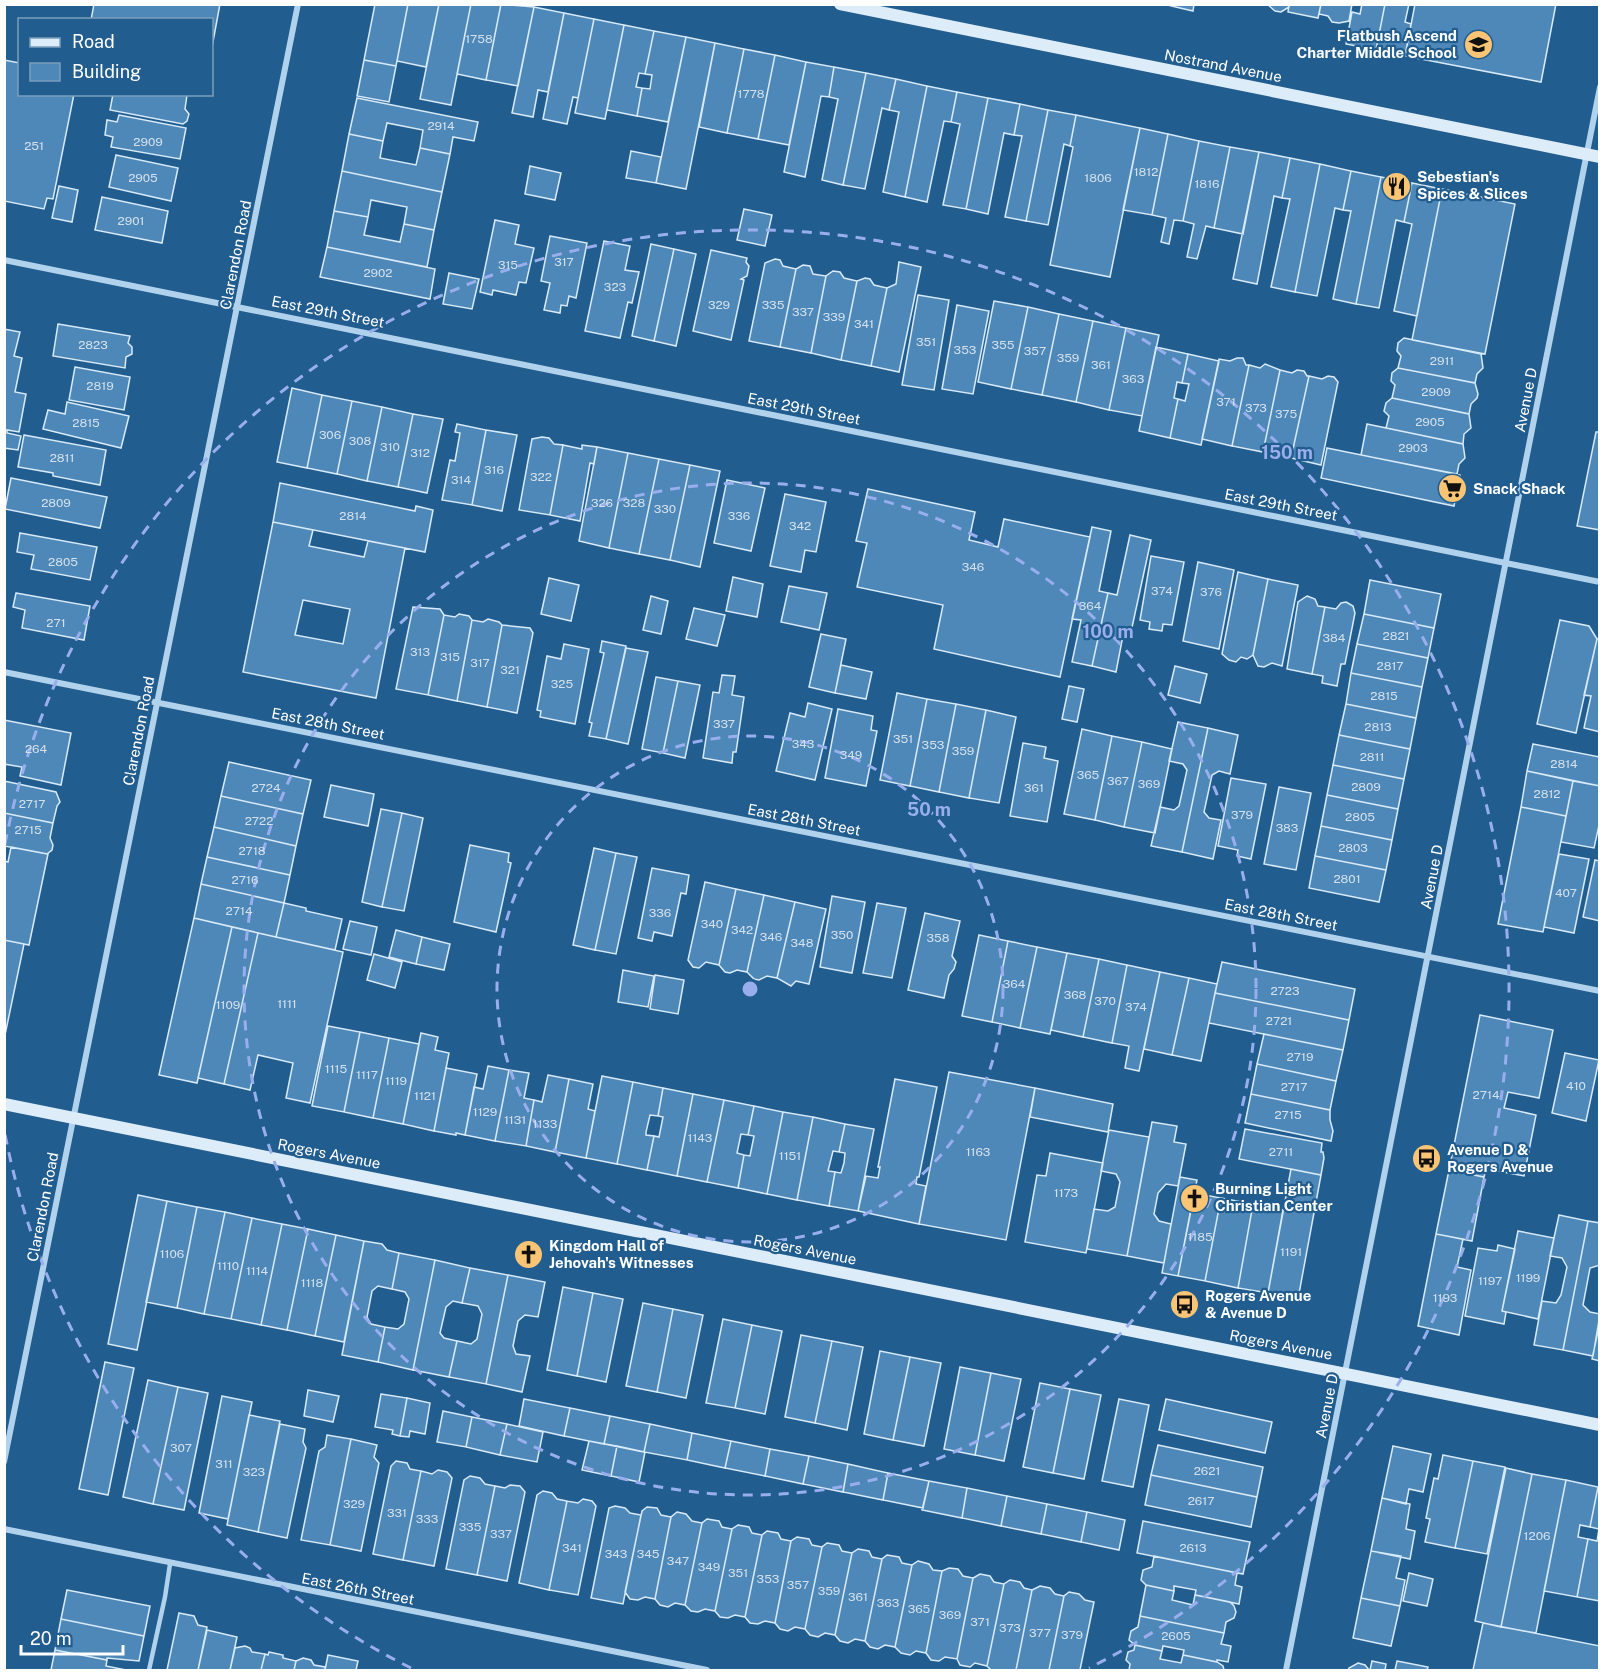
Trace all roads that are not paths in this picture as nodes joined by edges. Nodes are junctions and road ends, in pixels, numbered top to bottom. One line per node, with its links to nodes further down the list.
1 (298, 4): 6 (street, Clarendon Road)
2 (840, 4): 4 (main road, Nostrand Avenue)
3 (1599, 87): 4 (street, Avenue D)
4 (1593, 155): 7 (street, Avenue D)
5 (4, 260): 6 (street, East 29th Street)
6 (238, 306): 7 (street, East 29th Street); 10 (street, Clarendon Road)
7 (1506, 563): 8 (street, East 29th Street); 11 (street, Avenue D)
8 (1599, 582)
9 (4, 672): 10 (street, East 28th Street)
10 (158, 702): 11 (street, East 28th Street); 14 (street, Clarendon Road)
11 (1428, 957): 12 (street, East 28th Street); 15 (street, Avenue D)
12 (1599, 991)
13 (4, 1104): 14 (main road, Rogers Avenue)
14 (74, 1118): 15 (main road, Rogers Avenue); 17 (street, Clarendon Road)
15 (1346, 1373): 16 (main road, Rogers Avenue); 22 (street, Avenue D)
16 (1599, 1425)
17 (4, 1462)
18 (4, 1529): 19 (street, East 26th Street)
19 (170, 1564): 20 (lane); 21 (street, East 26th Street)
20 (149, 1671)
21 (707, 1671)
22 (1286, 1671)

